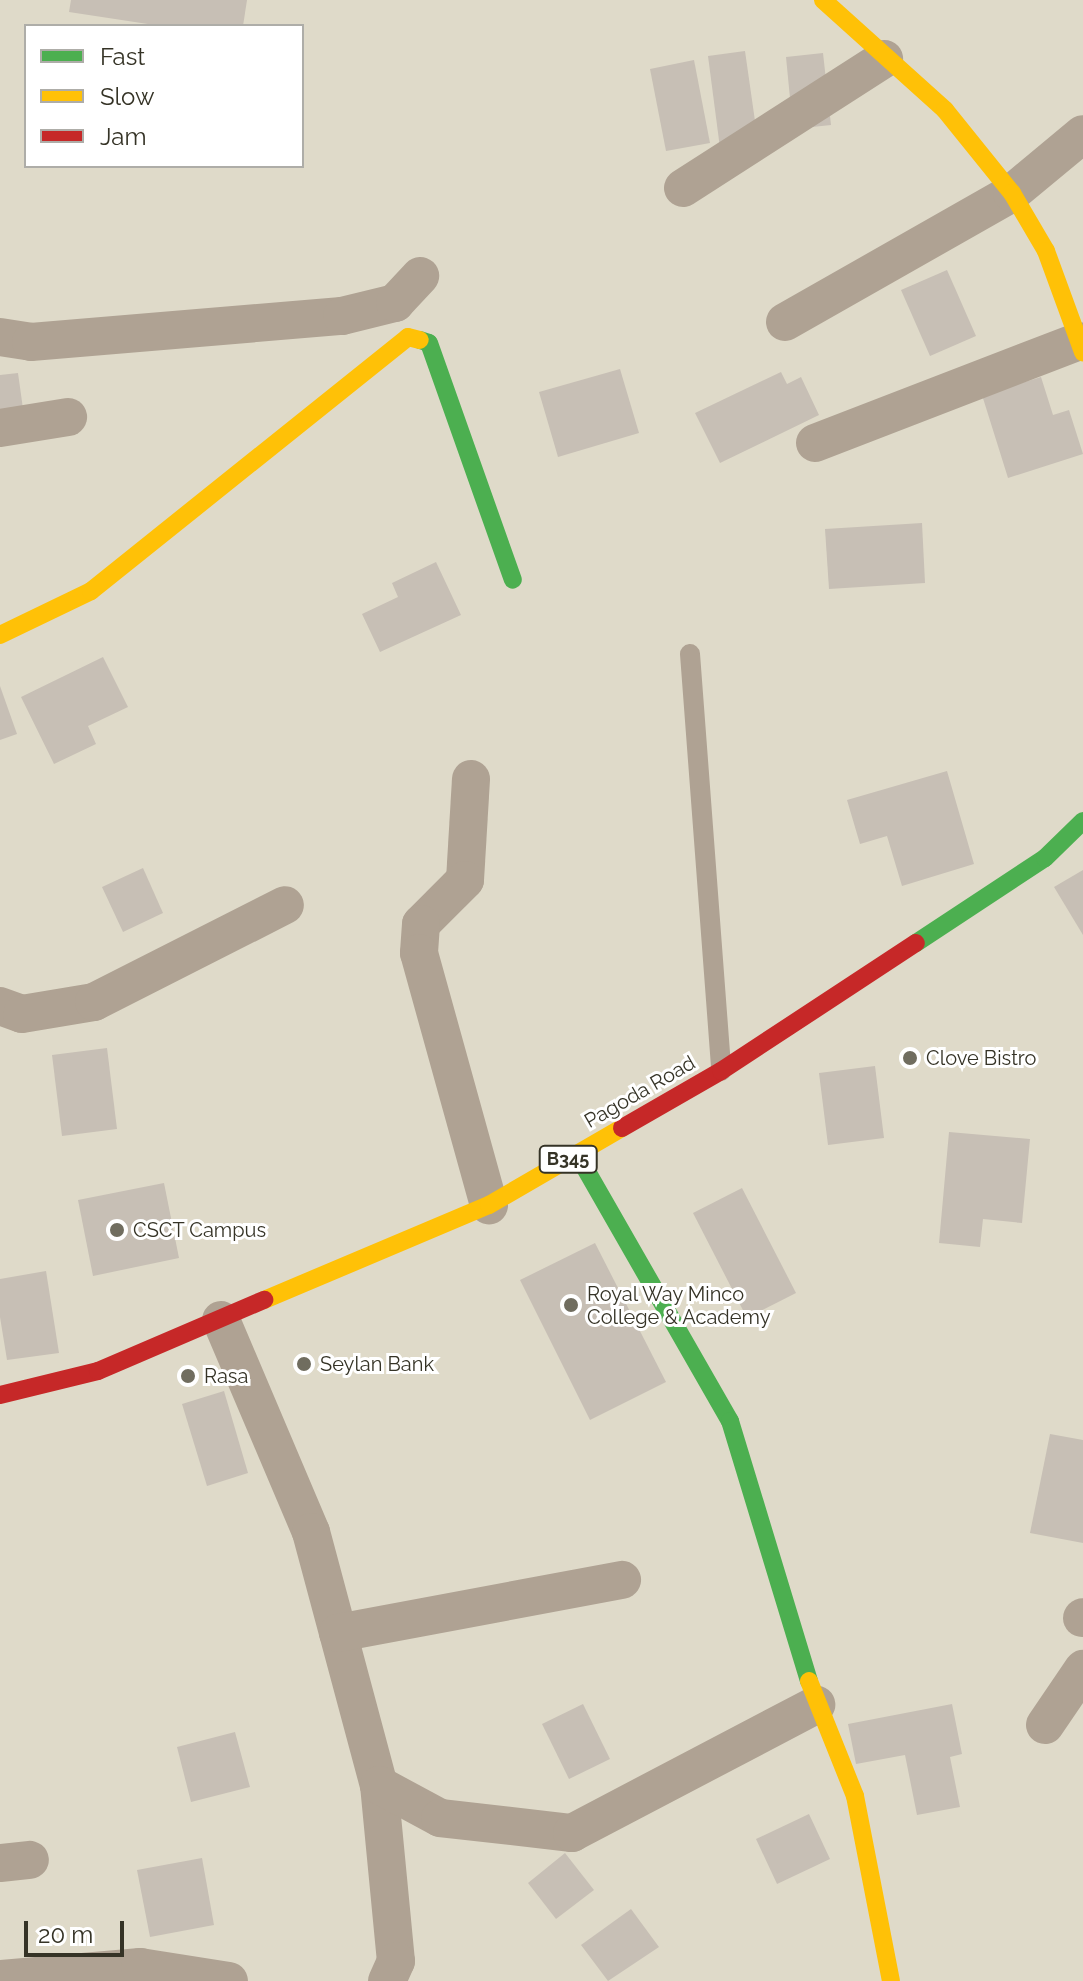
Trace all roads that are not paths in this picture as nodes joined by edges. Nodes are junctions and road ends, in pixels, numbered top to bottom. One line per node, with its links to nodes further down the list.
1 (823, 0): 2 (street)
2 (884, 59): 4 (street); 5 (street)
3 (1083, 134): 5 (street)
4 (683, 188)
5 (1012, 193): 7 (street); 9 (street)
6 (420, 276): 8 (street)
7 (785, 322)
8 (0, 337)
9 (1081, 346): 12 (street)
10 (68, 417): 11 (street)
11 (0, 428)
12 (815, 443)
13 (513, 580): 14 (street)
14 (0, 635)
15 (690, 654): 20 (lane)
16 (471, 779): 22 (street)
17 (1083, 821): 20 (street, Pagoda Road / B345)
18 (285, 905): 19 (street)
19 (0, 1006)
20 (721, 1071): 21 (street, Pagoda Road / B345)
21 (577, 1154): 22 (street, Pagoda Road / B345); 28 (street)
22 (489, 1205): 23 (street, Pagoda Road / B345)
23 (221, 1320): 24 (street, Pagoda Road / B345); 26 (street)
24 (0, 1395)
25 (622, 1580): 26 (street)
26 (338, 1633): 30 (street)
27 (1083, 1669): 29 (street)
28 (816, 1705): 30 (street); 34 (street)
29 (1045, 1725)
30 (379, 1785): 33 (street)
31 (0, 1979): 32 (street)
32 (229, 1981)
33 (387, 1981)
34 (891, 1981)

